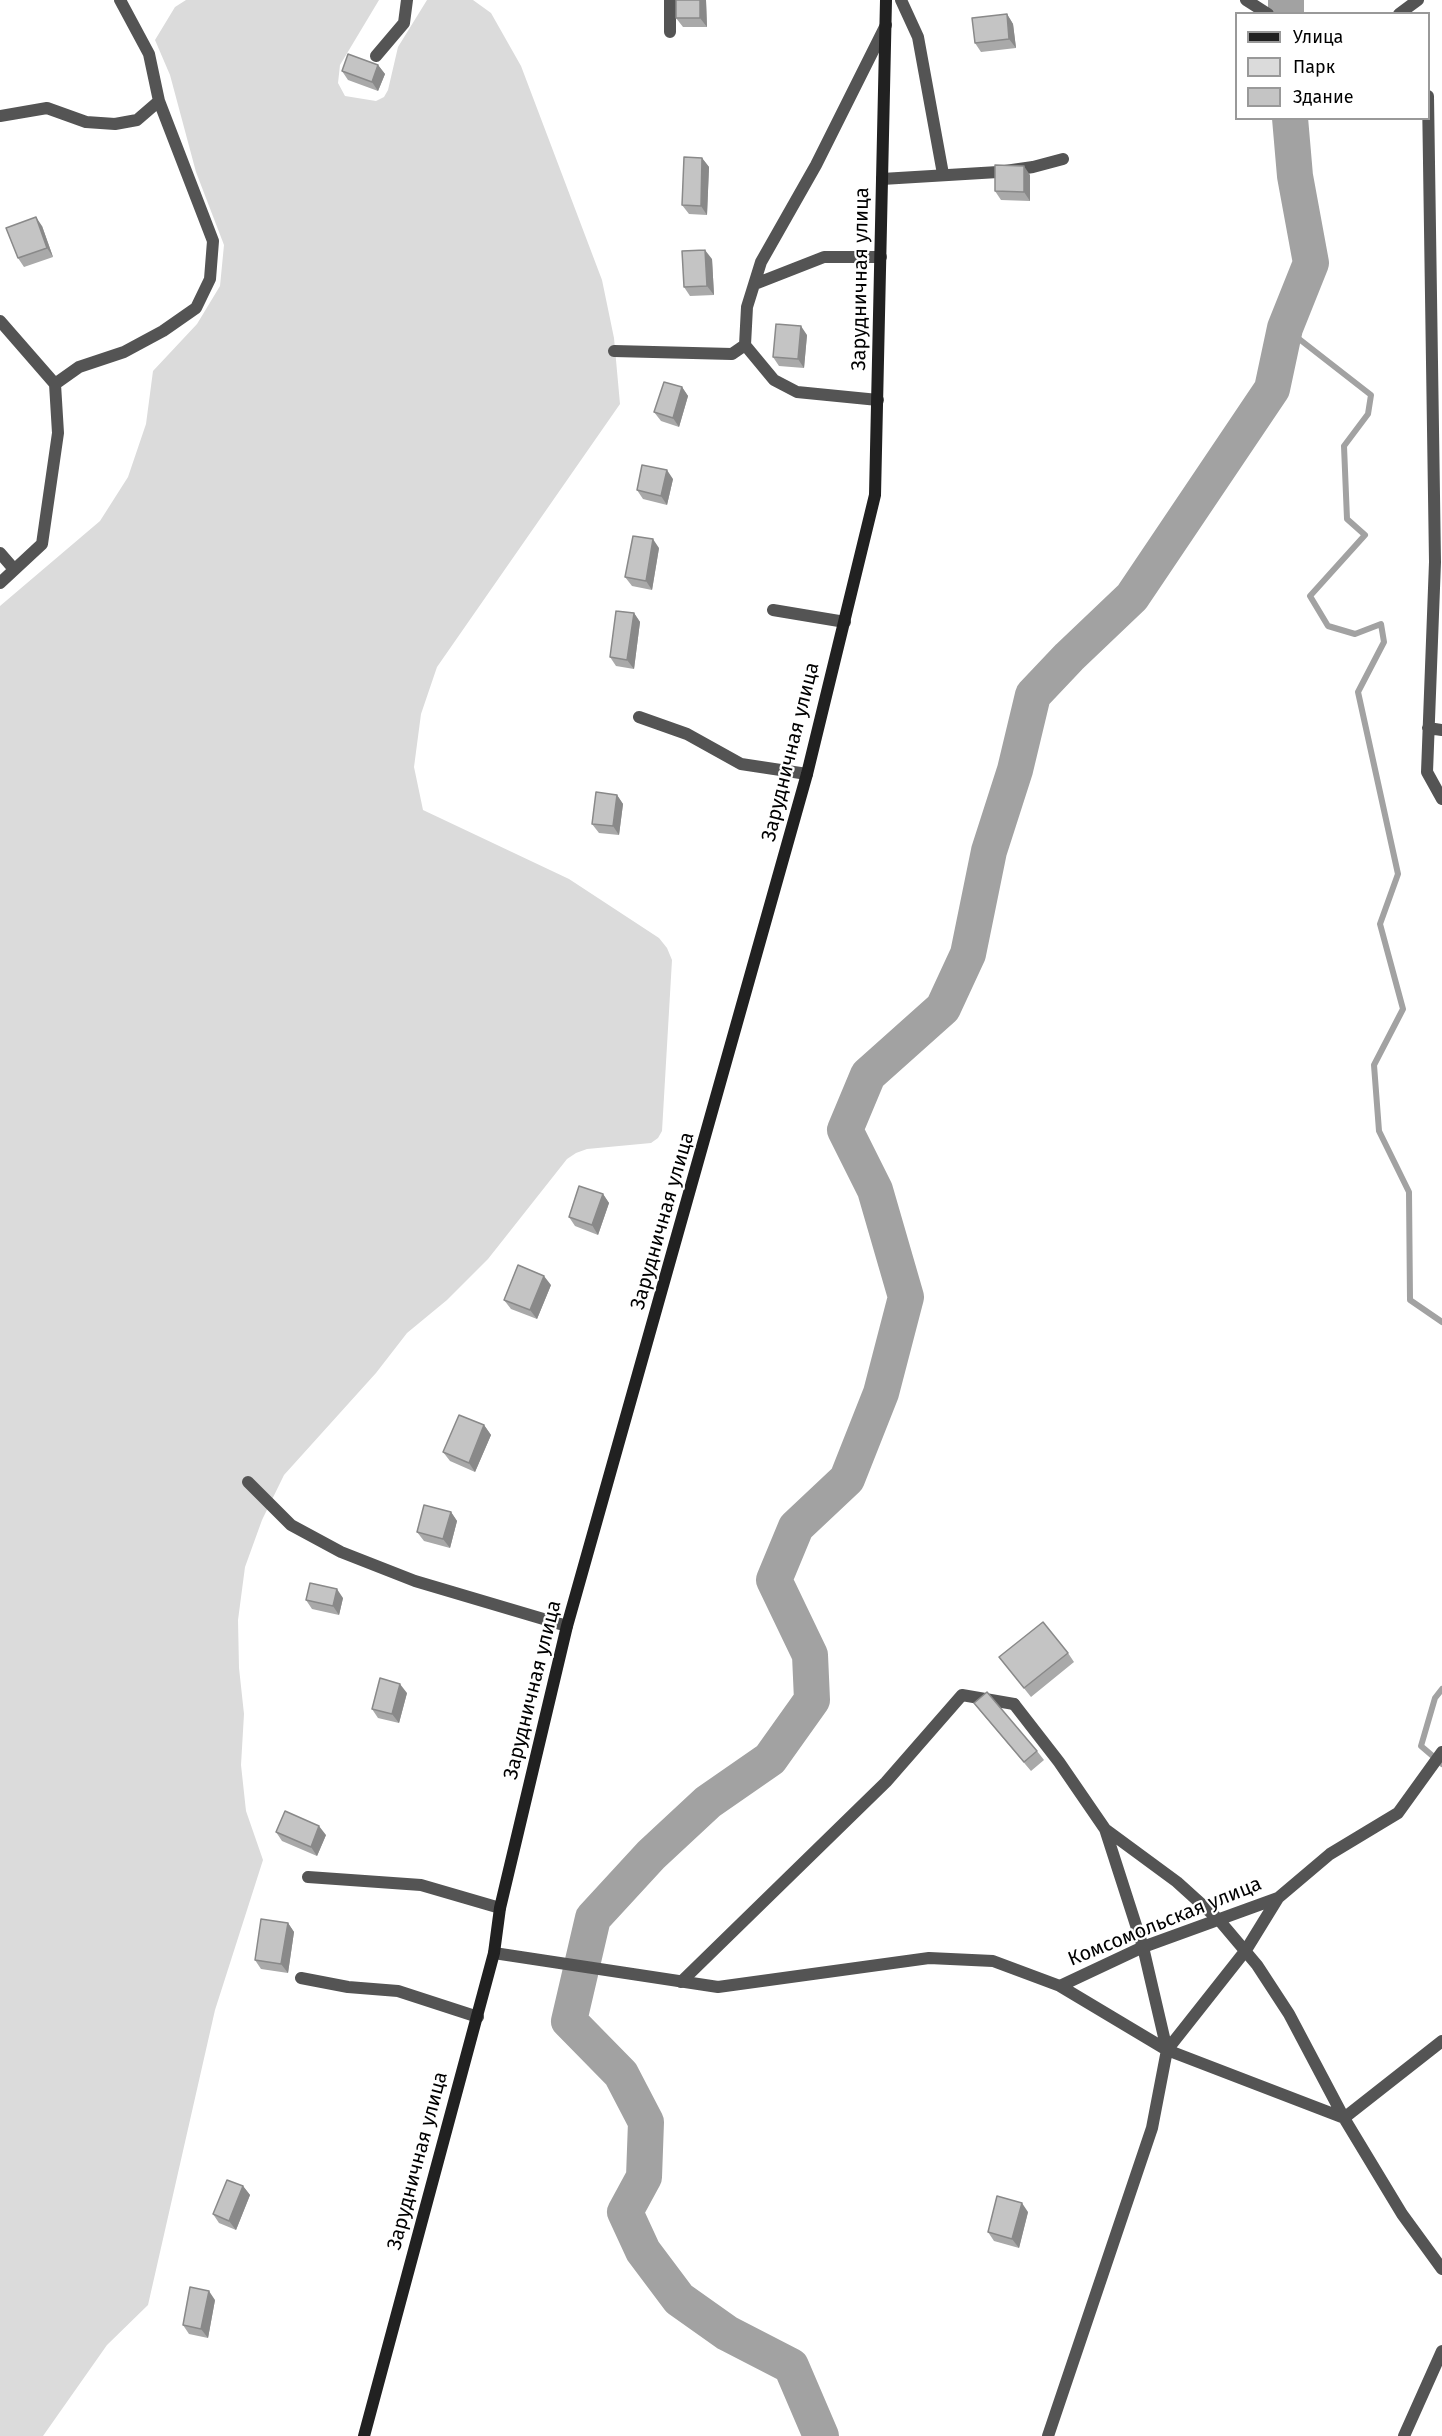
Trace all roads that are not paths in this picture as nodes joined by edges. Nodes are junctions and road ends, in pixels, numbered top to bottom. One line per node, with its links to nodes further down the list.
1 (120, 0): 13 (street)
2 (407, 0): 12 (street)
3 (670, 0): 11 (street)
4 (886, 0): 10 (street, Зарудничная улица)
5 (901, 0): 17 (street)
6 (1246, 0): 8 (street)
7 (1418, 0): 9 (street)
8 (1265, 12)
9 (1402, 12)
10 (886, 25): 18 (street, Зарудничная улица); 20 (street)
11 (670, 32)
12 (376, 56)
13 (159, 101): 14 (street); 24 (street)
14 (0, 116)
15 (1429, 120): 27 (street)
16 (1063, 159): 17 (street)
17 (944, 174): 18 (street)
18 (882, 179): 19 (street, Зарудничная улица)
19 (881, 257): 20 (street); 25 (street, Зарудничная улица)
20 (755, 284): 22 (street)
21 (0, 321): 24 (street)
22 (745, 345): 23 (street); 25 (street)
23 (614, 351)
24 (55, 384): 28 (street)
25 (878, 400): 31 (street, Зарудничная улица)
26 (0, 553): 28 (street)
27 (1438, 563): 33 (street)
28 (13, 568): 29 (street)
29 (0, 583)
30 (773, 610): 31 (street)
31 (844, 622): 35 (street, Зарудничная улица)
32 (639, 717): 35 (street)
33 (1428, 728): 34 (street); 36 (street)
34 (1442, 730)
35 (807, 774): 38 (street, Зарудничная улица)
36 (1442, 799)
37 (248, 1482): 38 (street)
38 (567, 1626): 43 (street, Зарудничная улица)
39 (1442, 1752): 42 (street, Комсомольская улица)
40 (1105, 1829): 44 (street); 45 (street); 49 (street)
41 (308, 1877): 43 (street)
42 (1278, 1898): 44 (street, Комсомольская улица); 46 (street)
43 (500, 1908): 47 (street, Зарудничная улица)
44 (1219, 1920): 45 (street, Комсомольская улица); 46 (street)
45 (1143, 1947): 50 (street, Комсомольская улица); 53 (street)
46 (1246, 1950): 53 (street); 54 (street)
47 (494, 1953): 49 (street); 51 (street, Зарудничная улица)
48 (301, 1978): 51 (street)
49 (681, 1982): 50 (street)
50 (1060, 1986): 53 (street)
51 (478, 2017): 57 (street, Зарудничная улица)
52 (1442, 2041): 54 (street)
53 (1167, 2050): 54 (street); 58 (street)
54 (1344, 2118): 55 (street)
55 (1442, 2269)
56 (1442, 2351): 59 (street)
57 (364, 2436)
58 (1047, 2436)
59 (1404, 2436)

